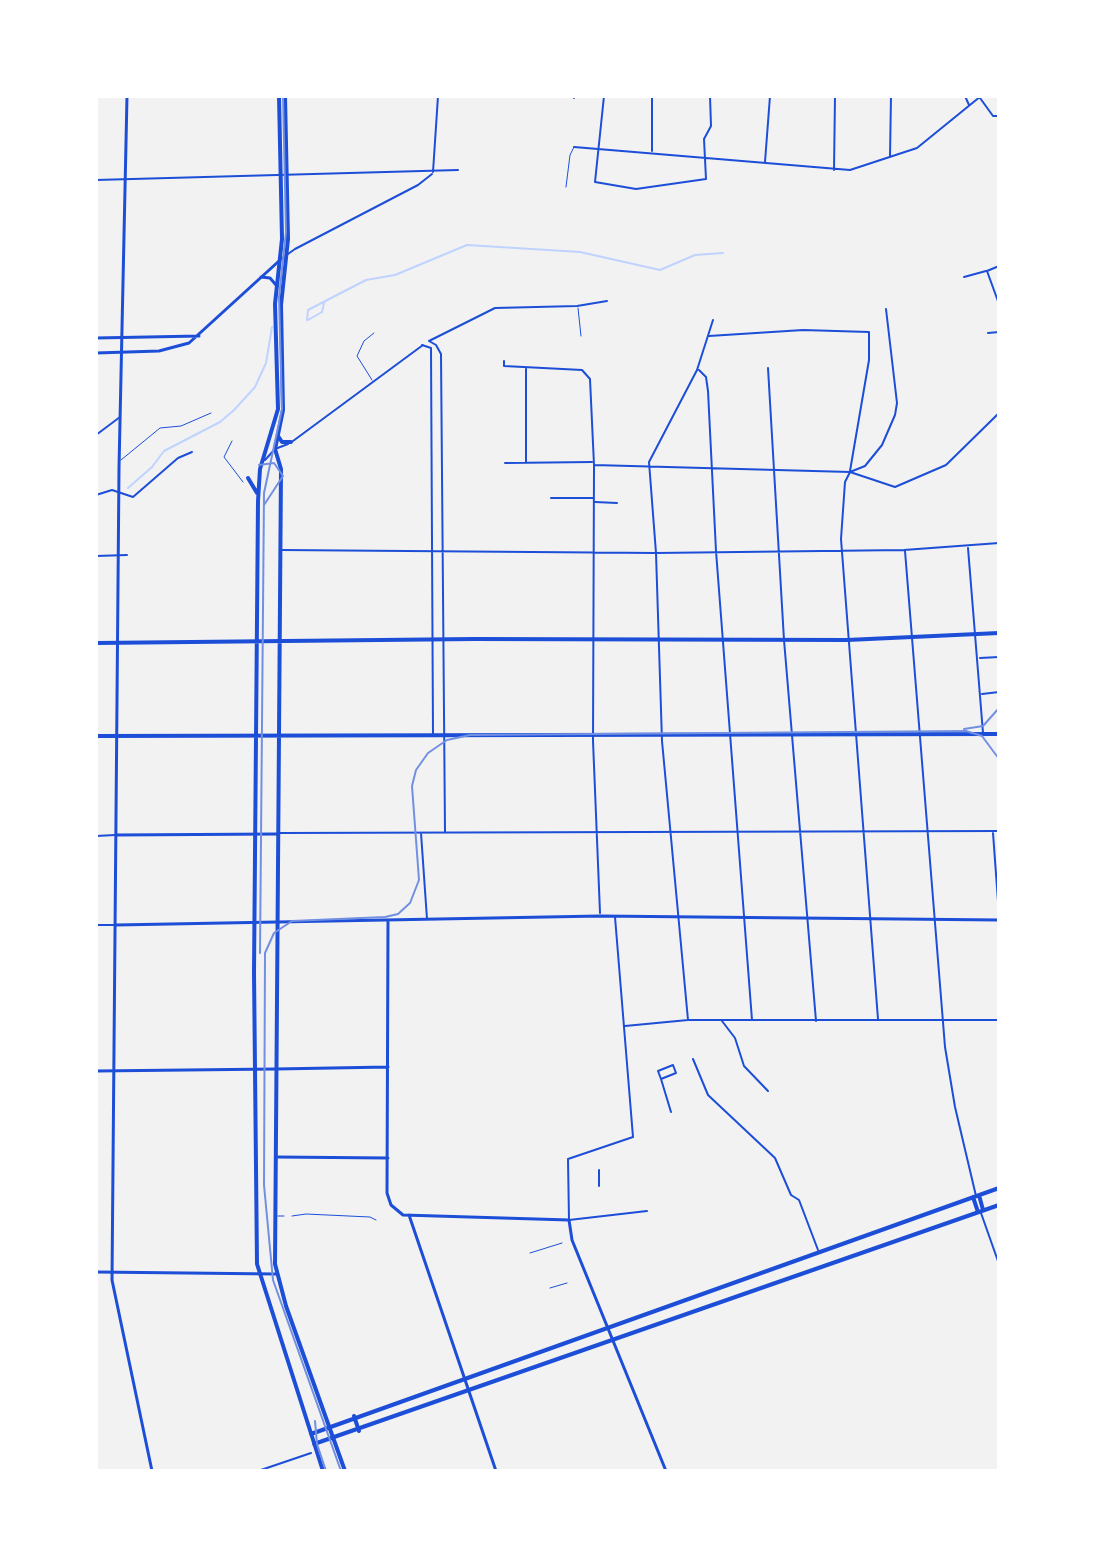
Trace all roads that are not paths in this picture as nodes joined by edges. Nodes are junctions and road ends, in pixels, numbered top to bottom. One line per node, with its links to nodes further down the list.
1 (127, 96): 25 (street)
2 (282, 96): 23 (main road)
3 (438, 96): 22 (street)
4 (604, 96): 15 (street)
5 (652, 96): 16 (street)
6 (710, 96): 17 (street)
7 (770, 96): 19 (street)
8 (835, 96): 21 (street)
9 (891, 96): 18 (street)
10 (965, 96): 12 (street)
11 (980, 97): 12 (street); 13 (street)
12 (969, 105): 18 (street)
13 (999, 116)
14 (574, 147): 15 (street); 26 (lane)
15 (599, 149): 16 (street); 17 (street)
16 (652, 152): 17 (street)
17 (705, 157): 19 (street)
18 (890, 158): 21 (street)
19 (765, 163): 21 (street)
20 (458, 170): 22 (street)
21 (834, 170)
22 (433, 173): 23 (street); 27 (street)
23 (284, 176): 25 (street); 27 (main road); 28 (main road)
24 (96, 180): 25 (street)
25 (125, 181): 47 (street)
26 (566, 187)
27 (286, 255): 28 (street); 39 (main road)
28 (280, 260): 31 (street); 33 (main road)
29 (999, 266): 30 (street)
30 (987, 271): 32 (street); 35 (street)
31 (261, 277): 33 (street); 43 (street)
32 (964, 277)
33 (276, 285): 39 (main road)
34 (607, 301): 36 (street)
35 (999, 304)
36 (577, 306): 44 (lane); 48 (street)
37 (886, 309): 79 (street)
38 (713, 320): 45 (street)
39 (278, 322): 54 (main road)
40 (999, 332): 42 (street)
41 (374, 333): 59 (lane)
42 (988, 333)
43 (199, 336): 47 (street); 52 (street)
44 (581, 336)
45 (708, 336): 58 (street); 79 (street)
46 (96, 338): 47 (street)
47 (122, 338): 52 (street)
48 (429, 341): 49 (street); 50 (street)
49 (422, 345): 51 (street); 59 (street)
50 (439, 347): 51 (street); 99 (street)
51 (431, 348): 96 (street)
52 (122, 352): 53 (street); 62 (street)
53 (96, 353)
54 (279, 360): 64 (main road); 67 (main road)
55 (504, 361): 56 (street)
56 (526, 367): 71 (street); 75 (street)
57 (768, 368): 78 (street)
58 (697, 370): 76 (street); 77 (street)
59 (374, 381): 66 (street)
60 (211, 413): 70 (lane)
61 (999, 413): 79 (street)
62 (120, 417): 63 (street); 70 (street)
63 (96, 435)
64 (278, 436): 66 (main road); 67 (main road)
65 (232, 441): 81 (lane)
66 (291, 442): 67 (street)
67 (272, 448): 69 (street); 72 (main road); 74 (main road)
68 (192, 452): 82 (street)
69 (270, 457): 72 (street); 74 (street)
70 (119, 461): 82 (street)
71 (526, 462): 73 (street); 75 (street)
72 (280, 463): 91 (main road)
73 (505, 463)
74 (262, 464): 86 (main road)
75 (594, 464): 76 (street); 85 (street)
76 (650, 466): 77 (street); 98 (street)
77 (710, 469): 78 (street); 93 (street)
78 (774, 471): 79 (street); 94 (street)
79 (850, 472): 95 (street)
80 (248, 478): 86 (main road)
81 (243, 482)
82 (120, 494): 83 (street); 102 (street)
83 (96, 495)
84 (551, 498): 85 (street)
85 (594, 498): 87 (street)
86 (258, 501): 114 (main road)
87 (594, 502): 88 (street); 97 (street)
88 (617, 503)
89 (999, 543): 90 (street)
90 (968, 545): 92 (street); 104 (street)
91 (281, 550): 96 (street); 115 (main road)
92 (904, 550): 95 (street); 109 (street)
93 (716, 551): 94 (street); 98 (street); 108 (street)
94 (778, 551): 95 (street); 111 (street)
95 (842, 551): 112 (street)
96 (430, 553): 99 (street); 105 (street)
97 (594, 553): 98 (street); 99 (street); 107 (street)
98 (656, 553): 110 (street)
99 (441, 554): 106 (street)
100 (127, 555): 102 (street)
101 (96, 556): 102 (street)
102 (121, 556): 113 (street)
103 (999, 633): 104 (main road)
104 (976, 635): 109 (main road); 118 (street)
105 (432, 639): 106 (main road); 115 (main road); 129 (street)
106 (442, 639): 107 (main road); 130 (street)
107 (594, 639): 110 (main road); 131 (street)
108 (723, 639): 110 (main road); 111 (main road); 133 (street)
109 (911, 639): 112 (main road); 121 (street)
110 (660, 640): 132 (street)
111 (784, 640): 112 (main road); 124 (street)
112 (847, 640): 125 (street)
113 (119, 642): 114 (main road); 116 (main road); 134 (street)
114 (256, 642): 115 (main road); 127 (main road)
115 (280, 642): 128 (main road)
116 (96, 643)
117 (999, 657): 118 (street)
118 (978, 658): 120 (street)
119 (999, 692): 120 (street)
120 (981, 694): 122 (street)
121 (918, 734): 122 (main road); 125 (main road); 137 (street)
122 (983, 734): 123 (main road)
123 (999, 734)
124 (791, 735): 125 (main road); 133 (main road); 136 (street)
125 (855, 735): 140 (street)
126 (96, 736): 134 (main road)
127 (256, 736): 128 (main road); 134 (main road); 145 (main road)
128 (279, 736): 129 (main road); 146 (main road)
129 (433, 736): 130 (main road)
130 (443, 736): 131 (main road); 144 (street)
131 (593, 736): 132 (main road); 138 (street)
132 (662, 736): 133 (main road); 139 (street)
133 (730, 736): 135 (street)
134 (118, 737): 147 (street)
135 (736, 829): 136 (street); 139 (street); 153 (street)
136 (800, 830): 140 (street); 154 (street)
137 (927, 830): 140 (street); 141 (street); 156 (street)
138 (598, 831): 139 (street); 144 (street); 149 (street)
139 (670, 831): 152 (street)
140 (864, 831): 155 (street)
141 (992, 831): 142 (street); 151 (street)
142 (999, 831)
143 (420, 832): 144 (street); 146 (street); 157 (street)
144 (445, 832)
145 (256, 834): 146 (street); 147 (street); 160 (main road)
146 (279, 834): 159 (main road)
147 (116, 835): 148 (street); 162 (street)
148 (96, 836)
149 (600, 916): 150 (street); 157 (street)
150 (615, 917): 152 (street); 170 (street)
151 (999, 917): 156 (street)
152 (676, 918): 153 (street); 165 (street)
153 (744, 919): 154 (street); 167 (street)
154 (807, 919): 155 (street); 169 (street)
155 (870, 919): 156 (street); 163 (street)
156 (935, 919): 164 (street)
157 (427, 920): 158 (street)
158 (388, 921): 159 (street); 172 (street)
159 (279, 923): 160 (street); 174 (main road)
160 (255, 924): 162 (street); 173 (main road)
161 (96, 925): 162 (street)
162 (116, 925): 176 (street)
163 (878, 1019): 164 (street); 169 (street)
164 (942, 1019): 168 (street); 185 (street)
165 (688, 1020): 166 (street); 170 (street)
166 (721, 1020): 167 (street); 178 (street)
167 (752, 1020): 169 (street)
168 (999, 1020)
169 (816, 1021)
170 (623, 1027): 194 (street)
171 (693, 1059): 196 (street)
172 (388, 1067): 174 (street); 181 (street)
173 (256, 1069): 174 (street); 176 (street); 202 (main road)
174 (276, 1069): 180 (main road)
175 (96, 1071): 176 (street)
176 (115, 1071): 200 (street)
177 (661, 1079): 179 (street)
178 (768, 1091)
179 (671, 1112)
180 (276, 1157): 181 (street); 190 (main road)
181 (388, 1158): 189 (street)
182 (599, 1170): 183 (street)
183 (599, 1186)
184 (999, 1188): 185 (main road)
185 (976, 1196): 188 (main road); 196 (main road)
186 (999, 1205): 188 (main road)
187 (647, 1211): 194 (street)
188 (981, 1211): 198 (street); 206 (main road)
189 (409, 1215): 194 (street); 207 (street)
190 (276, 1216): 191 (lane); 201 (main road)
191 (284, 1216)
192 (292, 1216): 193 (lane)
193 (376, 1220)
194 (569, 1220): 205 (street)
195 (562, 1243): 197 (lane)
196 (819, 1251): 205 (main road)
197 (530, 1253)
198 (999, 1264)
199 (96, 1272): 200 (street)
200 (112, 1272): 202 (street); 216 (street)
201 (276, 1274): 202 (street); 210 (main road)
202 (259, 1275): 212 (main road)
203 (567, 1283): 204 (lane)
204 (550, 1288)
205 (607, 1326): 206 (street); 207 (main road)
206 (613, 1341): 208 (main road); 223 (street)
207 (463, 1377): 208 (street); 209 (main road)
208 (468, 1392): 211 (main road); 222 (street)
209 (354, 1416): 210 (main road); 211 (main road)
210 (328, 1425): 212 (main road); 213 (main road)
211 (359, 1431): 213 (main road)
212 (311, 1434): 214 (main road)
213 (334, 1440): 214 (main road); 221 (main road)
214 (314, 1444): 220 (main road)
215 (311, 1453): 219 (street)
216 (152, 1471)
217 (240, 1471): 218 (street)
218 (246, 1471)
219 (258, 1471)
220 (323, 1471)
221 (345, 1471)
222 (496, 1471)
223 (669, 1471): 224 (street)
224 (705, 1471)

